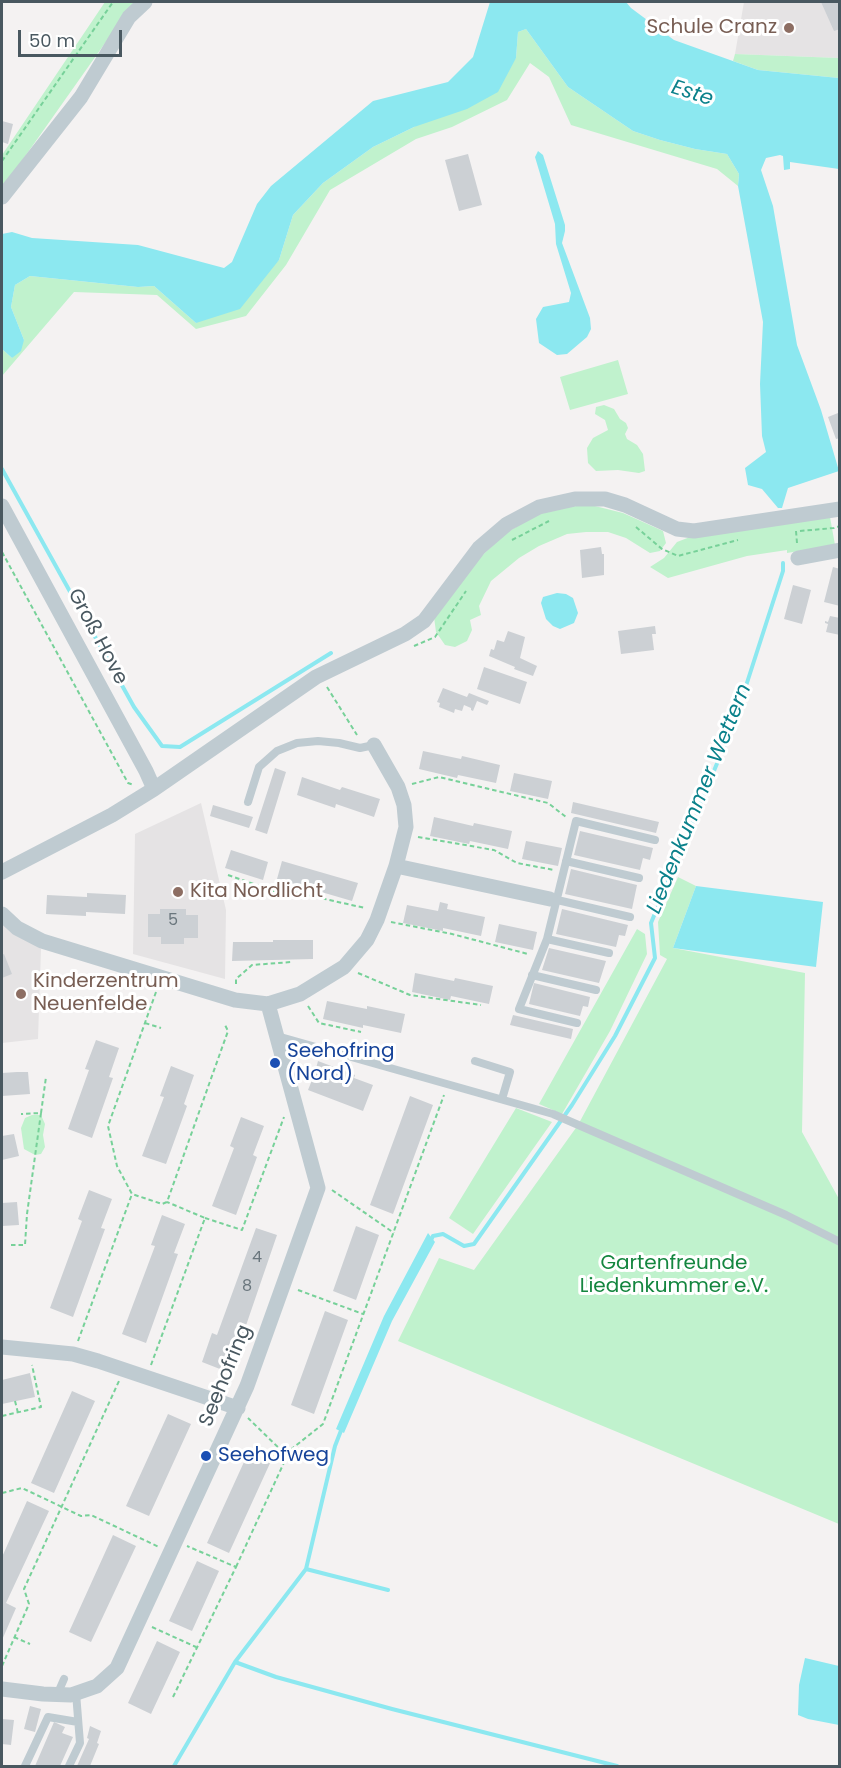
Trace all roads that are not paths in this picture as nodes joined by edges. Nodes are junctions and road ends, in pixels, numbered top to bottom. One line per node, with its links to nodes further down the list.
1 (145, 2): 2 (street)
2 (2, 197)
3 (2, 506): 8 (street, Groß Hove)
4 (840, 509): 8 (street)
5 (840, 550): 6 (street)
6 (798, 555)
7 (375, 745): 9 (lane); 12 (street)
8 (154, 789): 13 (street)
9 (248, 802)
10 (655, 840): 11 (lane)
11 (566, 861): 14 (lane); 15 (lane)
12 (396, 866): 15 (street); 22 (street)
13 (2, 872)
14 (639, 878)
15 (553, 899): 17 (lane); 18 (lane)
16 (2, 914): 22 (street)
17 (630, 917)
18 (547, 939): 19 (lane); 20 (lane)
19 (609, 953)
20 (532, 975): 21 (lane); 23 (lane)
21 (596, 990)
22 (268, 1004): 24 (street)
23 (577, 1023)
24 (277, 1036): 26 (lane); 29 (street, Seehofring)
25 (475, 1061): 26 (lane)
26 (502, 1099): 27 (lane)
27 (840, 1242)
28 (2, 1347): 29 (street)
29 (238, 1408): 32 (street, Seehofring)
30 (64, 1680): 33 (lane)
31 (2, 1689): 33 (street, Seehofring)
32 (76, 1693): 33 (street, Seehofring); 34 (lane)
33 (57, 1695)
34 (78, 1722): 35 (lane); 36 (lane)
35 (25, 1767)
36 (69, 1767)

